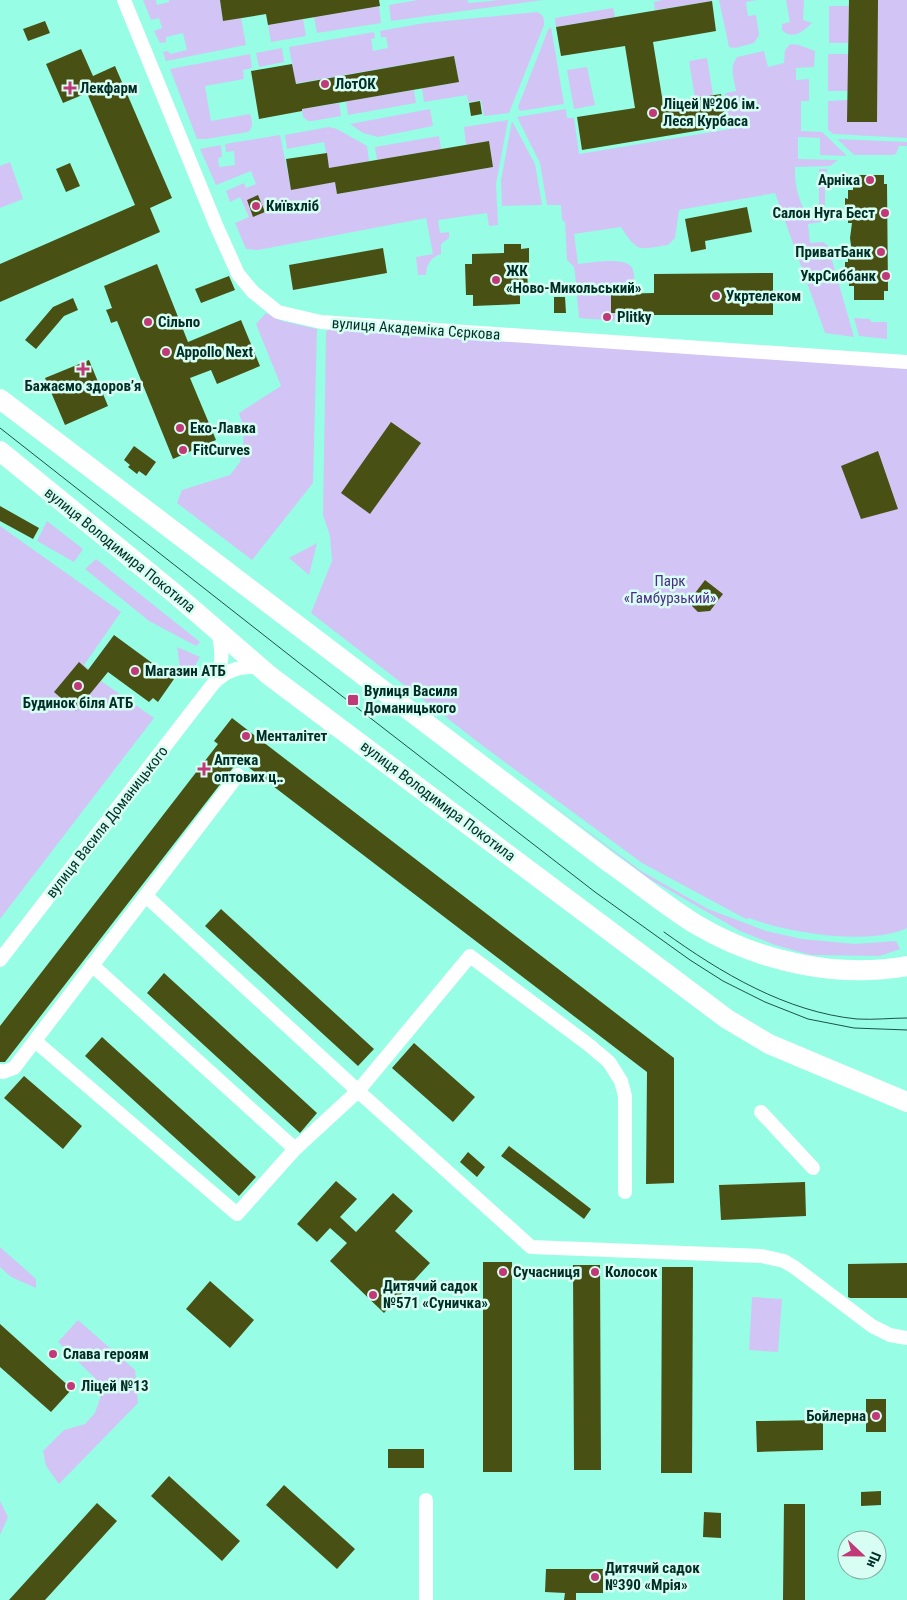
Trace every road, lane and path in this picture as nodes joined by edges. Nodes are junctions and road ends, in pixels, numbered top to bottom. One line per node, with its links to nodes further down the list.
1 (124, 0): 2 (street, вулиця Академіка Сєркова)
2 (907, 362)
3 (0, 399): 12 (street)
4 (0, 452): 5 (street, вулиця Володимира Покотила)
5 (218, 631): 6 (street, вулиця Володимира Покотила); 7 (street, вулиця Василя Доманицького)
6 (259, 666): 7 (street, вулиця Василя Доманицького); 16 (street, вулиця Володимира Покотила)
7 (213, 684): 10 (street, вулиця Василя Доманицького)
8 (238, 775): 9 (street)
9 (146, 896): 11 (street); 15 (street)
10 (0, 960)
11 (92, 965): 13 (street); 18 (street)
12 (907, 966)
13 (35, 1041): 14 (street); 18 (street)
14 (0, 1071)
15 (358, 1091): 18 (street); 20 (street); 21 (street)
16 (907, 1102)
17 (761, 1112): 19 (street)
18 (295, 1149)
19 (813, 1168)
20 (625, 1192)
21 (907, 1338)
22 (426, 1500): 23 (street)
23 (426, 1600)

